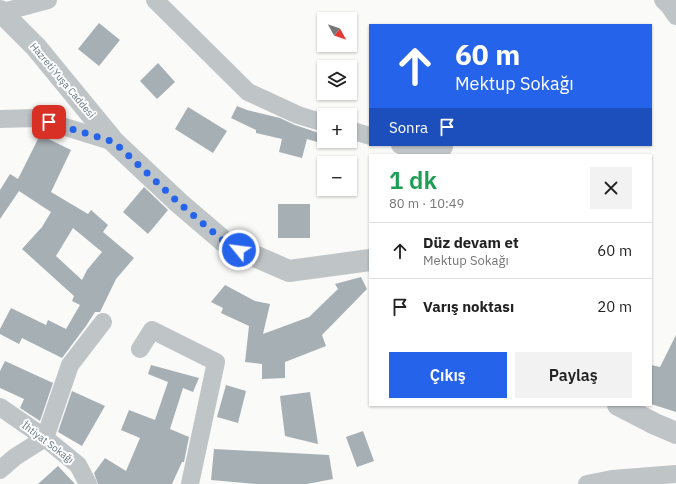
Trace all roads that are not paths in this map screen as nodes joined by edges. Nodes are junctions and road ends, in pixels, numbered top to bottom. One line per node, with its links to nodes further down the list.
1 (48, 0): 4 (street)
2 (155, 0): 7 (street)
3 (663, 0): 5 (street)
4 (1, 12): 10 (street, Hazreti Yuşa Caddesi)
5 (676, 16)
6 (0, 119): 10 (street)
7 (317, 121)
8 (357, 132): 9 (street)
9 (369, 136)
10 (114, 142): 13 (street, Hazreti Yuşa Caddesi)
11 (403, 146): 12 (street)
12 (444, 147)
13 (369, 260)
14 (103, 322): 19 (street)
15 (140, 348): 24 (street)
16 (620, 406): 18 (street)
17 (0, 407): 19 (street, İhtiyat Sokağı)
18 (676, 432)
19 (45, 438): 20 (street); 23 (street, İhtiyat Sokağı)
20 (0, 470)
21 (676, 474): 22 (street)
22 (612, 482): 25 (street)
23 (88, 484)
24 (190, 484)
25 (587, 484)

